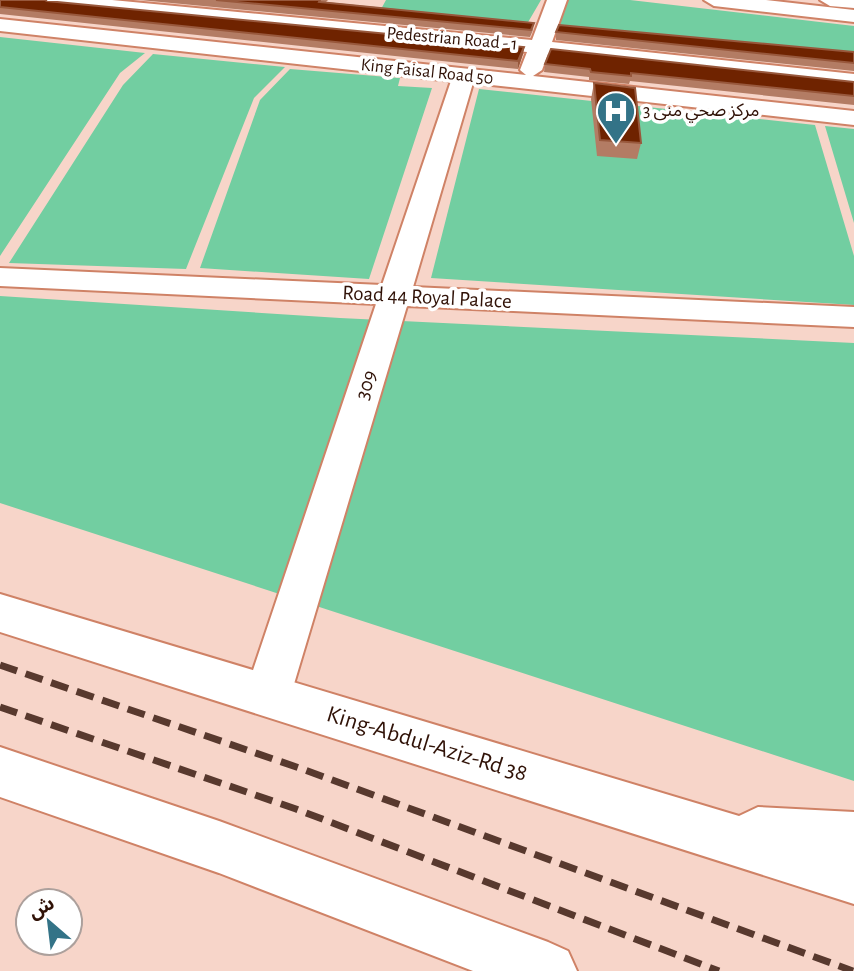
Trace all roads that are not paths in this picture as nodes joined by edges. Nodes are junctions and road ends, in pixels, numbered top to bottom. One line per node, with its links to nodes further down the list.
1 (50, 0): 9 (street, Pedestrian Road - 1)
2 (557, 0): 10 (street)
3 (714, 0): 7 (street)
4 (830, 0): 5 (street)
5 (854, 2)
6 (366, 7): 9 (street)
7 (854, 16)
8 (0, 25): 11 (street, King Faisal Road 50)
9 (350, 29): 10 (street, Pedestrian Road - 1); 11 (street)
10 (540, 47): 13 (street, Pedestrian Road - 1); 14 (street)
11 (326, 61): 12 (street, King Faisal Road 50)
12 (464, 76): 14 (street, King Faisal Road 50); 17 (street, 309)
13 (854, 81)
14 (528, 83): 15 (street, King Faisal Road 50)
15 (854, 118)
16 (0, 277): 17 (street, Road 44 Royal Palace)
17 (394, 296): 18 (street, Road 44 Royal Palace); 20 (street, 309)
18 (854, 317)
19 (0, 613): 20 (street, King-Abdul-Aziz-Rd 38)
20 (268, 694): 22 (street, King-Abdul-Aziz-Rd 38)
21 (0, 772): 25 (street)
22 (699, 831): 23 (street); 24 (street, King-Abdul-Aziz-Rd 38)
23 (854, 838)
24 (854, 877)
25 (548, 971)

